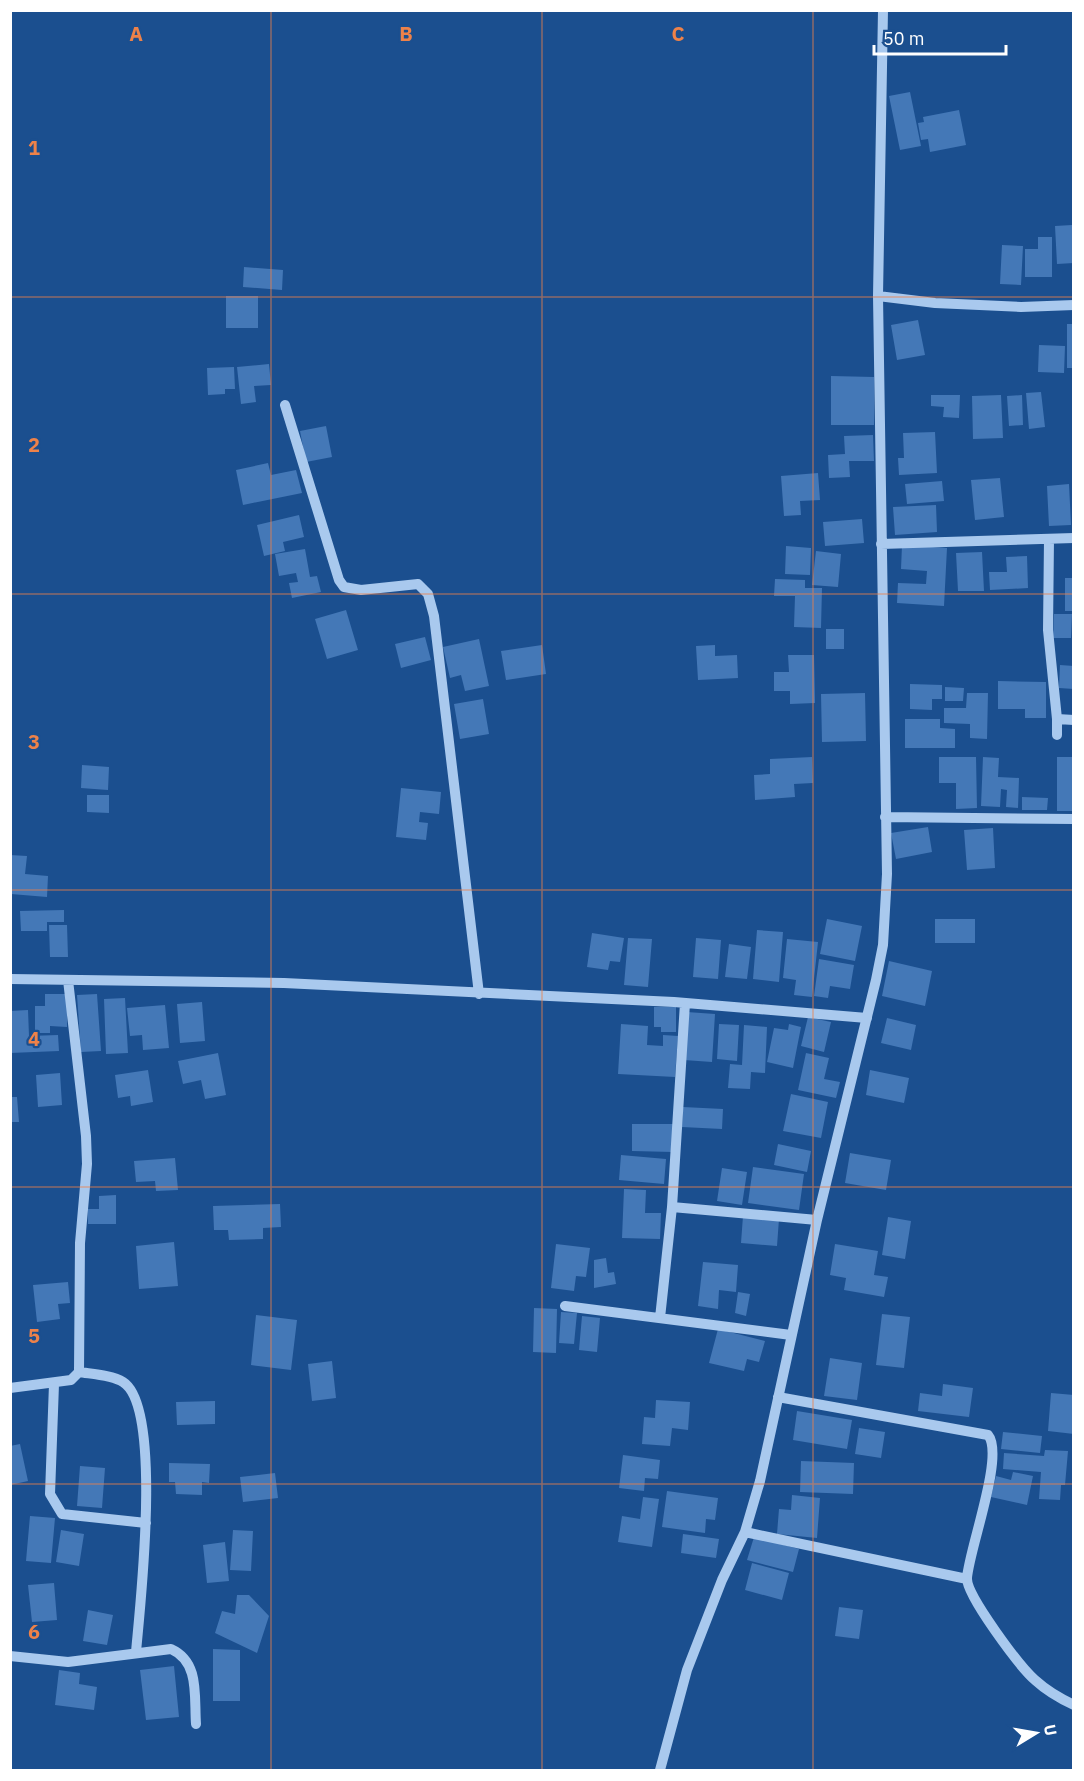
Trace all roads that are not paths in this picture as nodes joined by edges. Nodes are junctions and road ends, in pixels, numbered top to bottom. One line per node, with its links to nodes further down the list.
1 (883, 10): 2 (street)
2 (879, 297): 3 (street); 7 (street)
3 (1074, 305)
4 (285, 405): 15 (street)
5 (1048, 538): 6 (street); 7 (street); 8 (street)
6 (1074, 538)
7 (881, 544): 11 (street)
8 (1057, 719): 9 (street); 10 (street)
9 (1074, 720)
10 (1057, 735)
11 (885, 817): 12 (street); 17 (street)
12 (1074, 819)
13 (10, 979): 14 (street)
14 (68, 980): 15 (street); 23 (street)
15 (479, 994): 16 (street)
16 (685, 1003): 17 (street); 18 (street)
17 (867, 1018): 19 (street)
18 (672, 1207): 19 (street); 21 (street)
19 (817, 1220): 22 (street)
20 (566, 1305): 21 (street)
21 (660, 1318): 22 (street)
22 (791, 1335): 26 (street)
23 (79, 1372): 24 (street); 27 (street)
24 (54, 1384): 25 (street); 27 (street)
25 (10, 1388)
26 (778, 1397): 28 (street); 29 (street)
27 (146, 1523): 30 (street)
28 (745, 1532): 29 (street); 34 (street)
29 (967, 1580): 32 (street)
30 (136, 1652): 31 (street); 33 (street)
31 (10, 1656)
32 (1074, 1705)
33 (196, 1724)
34 (660, 1770)

